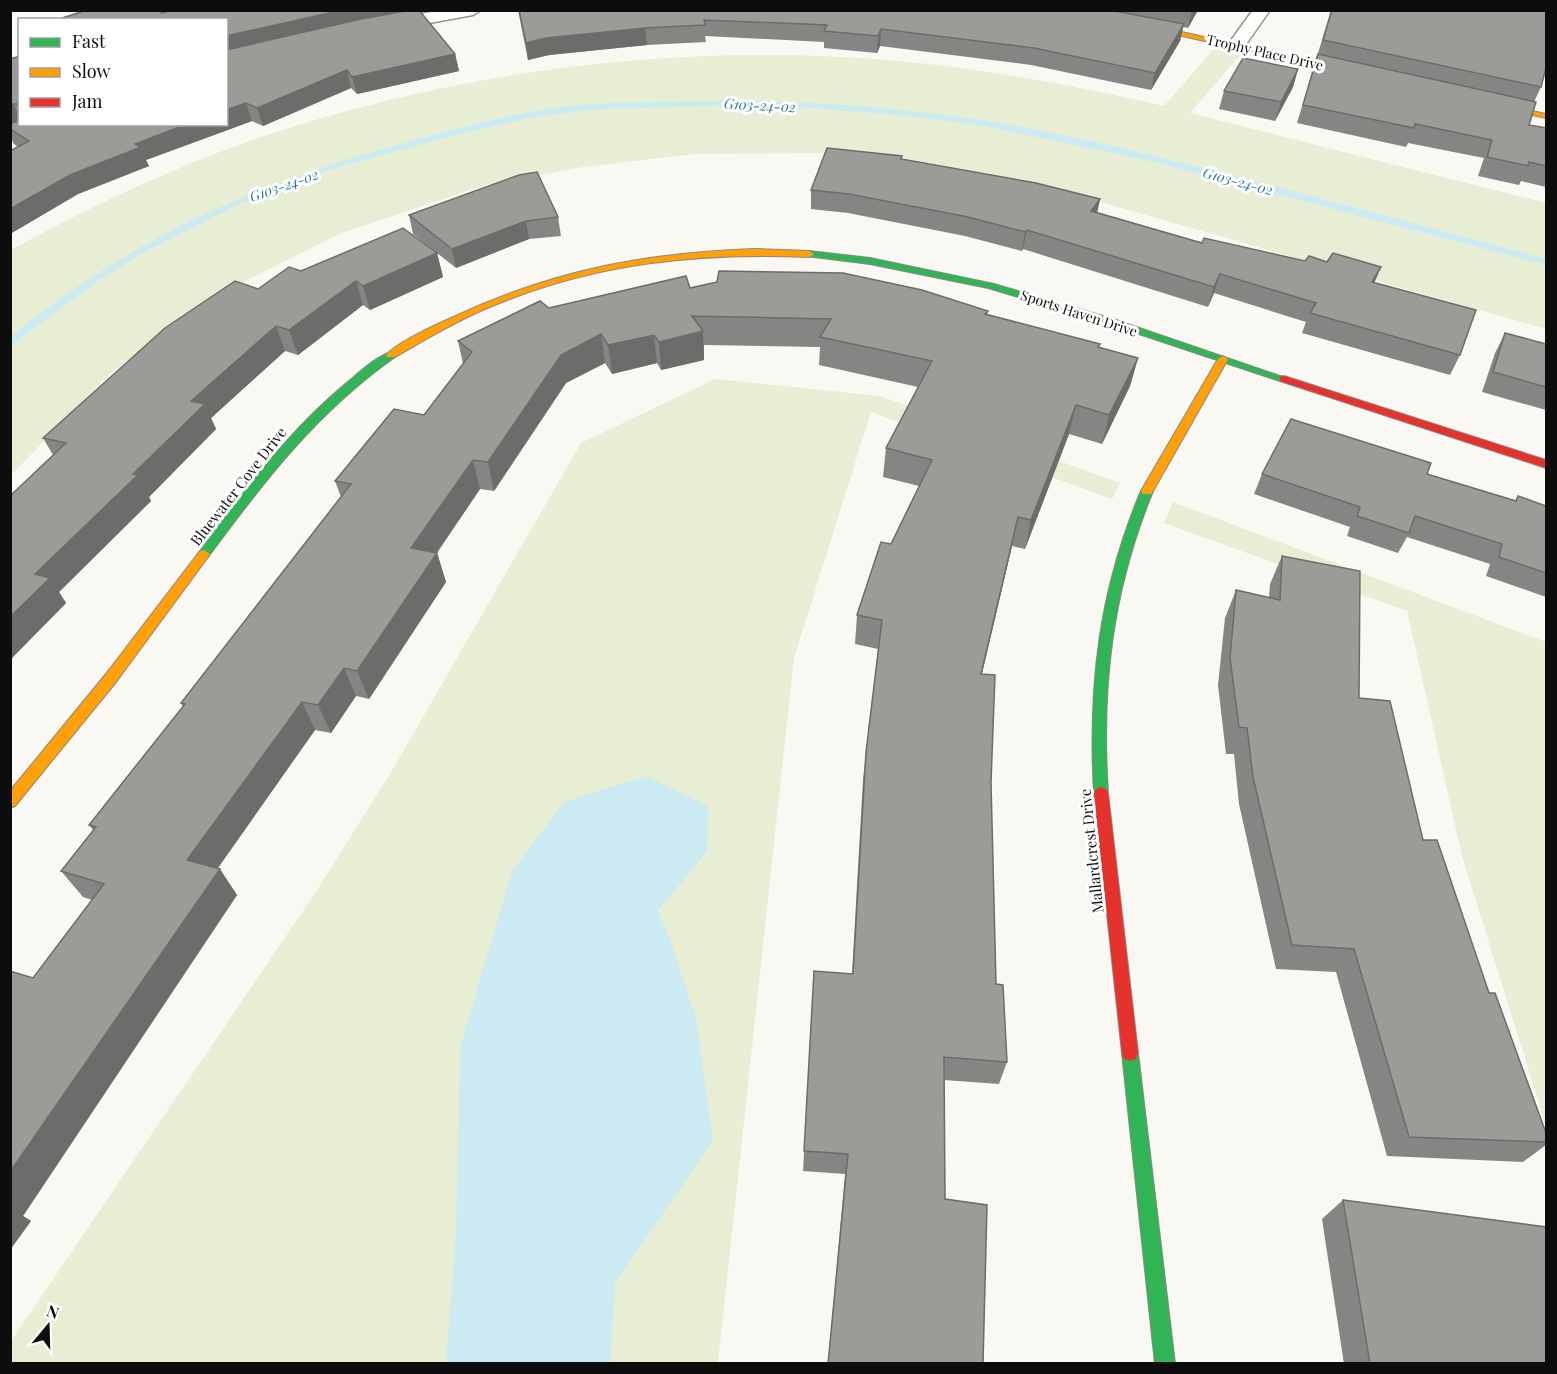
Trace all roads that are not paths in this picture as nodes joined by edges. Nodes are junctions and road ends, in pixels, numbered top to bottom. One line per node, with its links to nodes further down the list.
1 (473, 10): 4 (street)
2 (1052, 10): 5 (street, Trophy Place Drive)
3 (1262, 10): 5 (street)
4 (365, 29)
5 (1236, 46): 6 (street, Trophy Place Drive)
6 (1374, 77)
7 (1478, 101): 8 (street)
8 (1546, 116)
9 (596, 267): 10 (street, Sports Haven Drive); 12 (street, Bluewater Cove Drive)
10 (1223, 359): 11 (street, Sports Haven Drive); 13 (street, Mallardcrest Drive)
11 (1546, 464)
12 (10, 802)
13 (1165, 1364)

